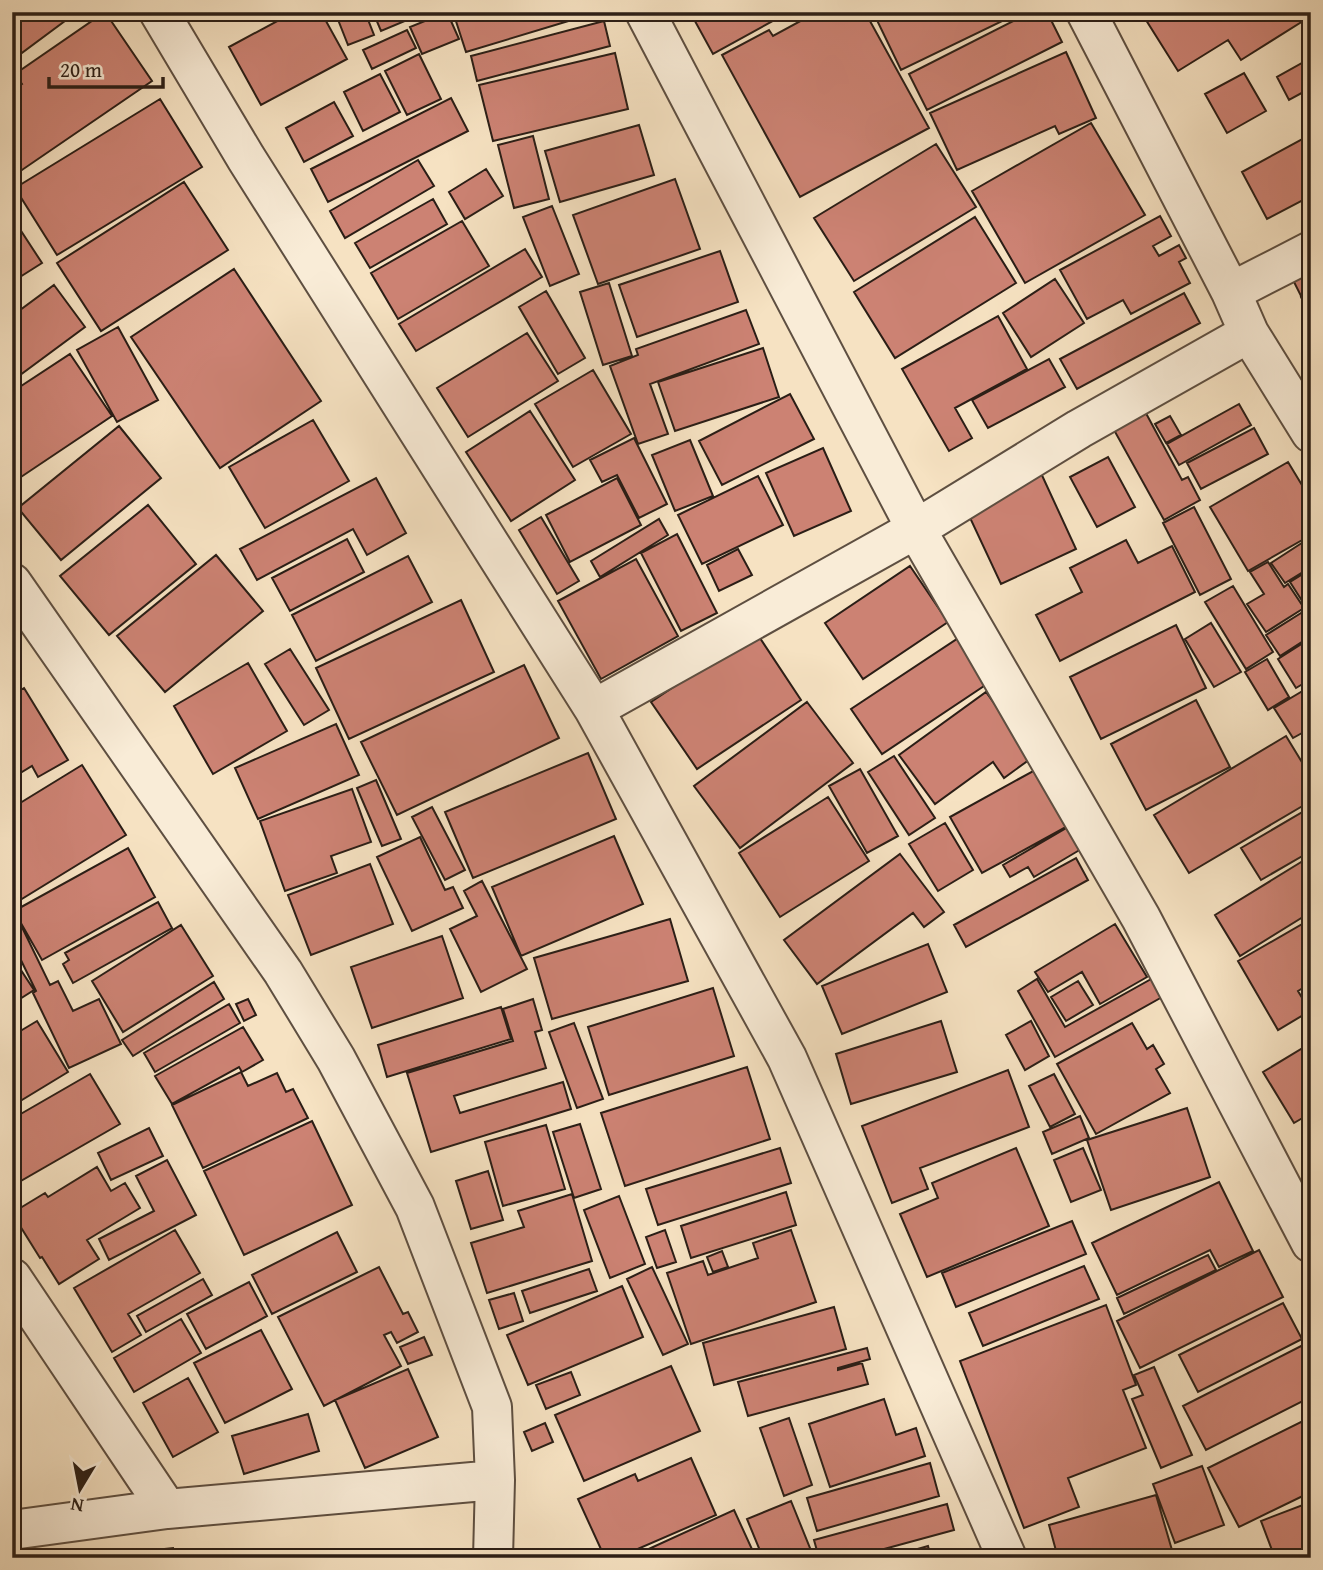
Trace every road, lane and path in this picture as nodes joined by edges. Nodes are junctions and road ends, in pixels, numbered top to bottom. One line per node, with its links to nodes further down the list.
1 (159, 12): 10 (street)
2 (645, 12): 8 (street)
3 (1086, 12): 5 (street)
4 (1311, 251): 5 (street)
5 (1230, 292): 6 (street)
6 (1249, 333): 7 (street); 8 (street)
7 (1311, 433)
8 (916, 528): 10 (street); 11 (street)
9 (12, 583): 13 (street)
10 (594, 709): 17 (street)
11 (1311, 1243)
12 (12, 1278): 14 (street)
13 (495, 1480): 14 (street); 16 (street)
14 (167, 1509): 15 (street)
15 (12, 1530)
16 (493, 1558)
17 (1007, 1558)

